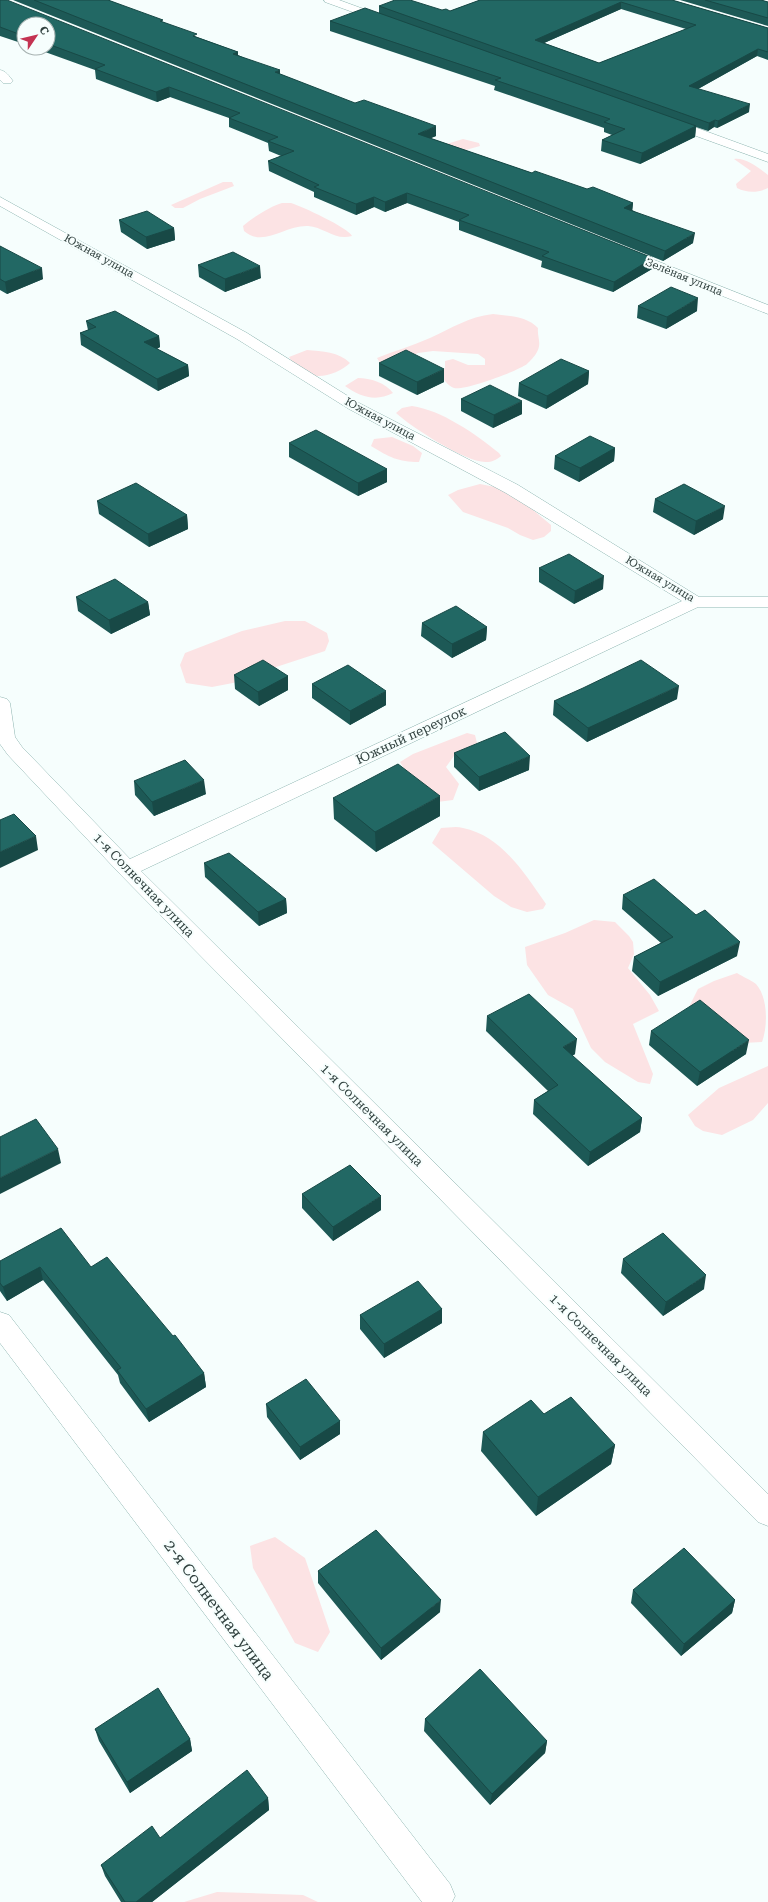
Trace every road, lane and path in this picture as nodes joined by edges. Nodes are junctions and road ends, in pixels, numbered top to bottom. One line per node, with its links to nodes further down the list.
1 (329, 0): 2 (street)
2 (396, 24)
3 (656, 118): 4 (street)
4 (768, 158)
5 (0, 201): 8 (street, Южная улица)
6 (615, 248): 7 (street, Зелёная улица)
7 (768, 310)
8 (695, 602): 9 (street, Южная улица); 11 (street, Южный переулок)
9 (768, 602)
10 (0, 703): 11 (street, 1-я Солнечная улица)
11 (127, 869): 13 (street, 1-я Солнечная улица)
12 (0, 1323): 14 (street, 2-я Солнечная улица)
13 (768, 1513)
14 (438, 1896)

